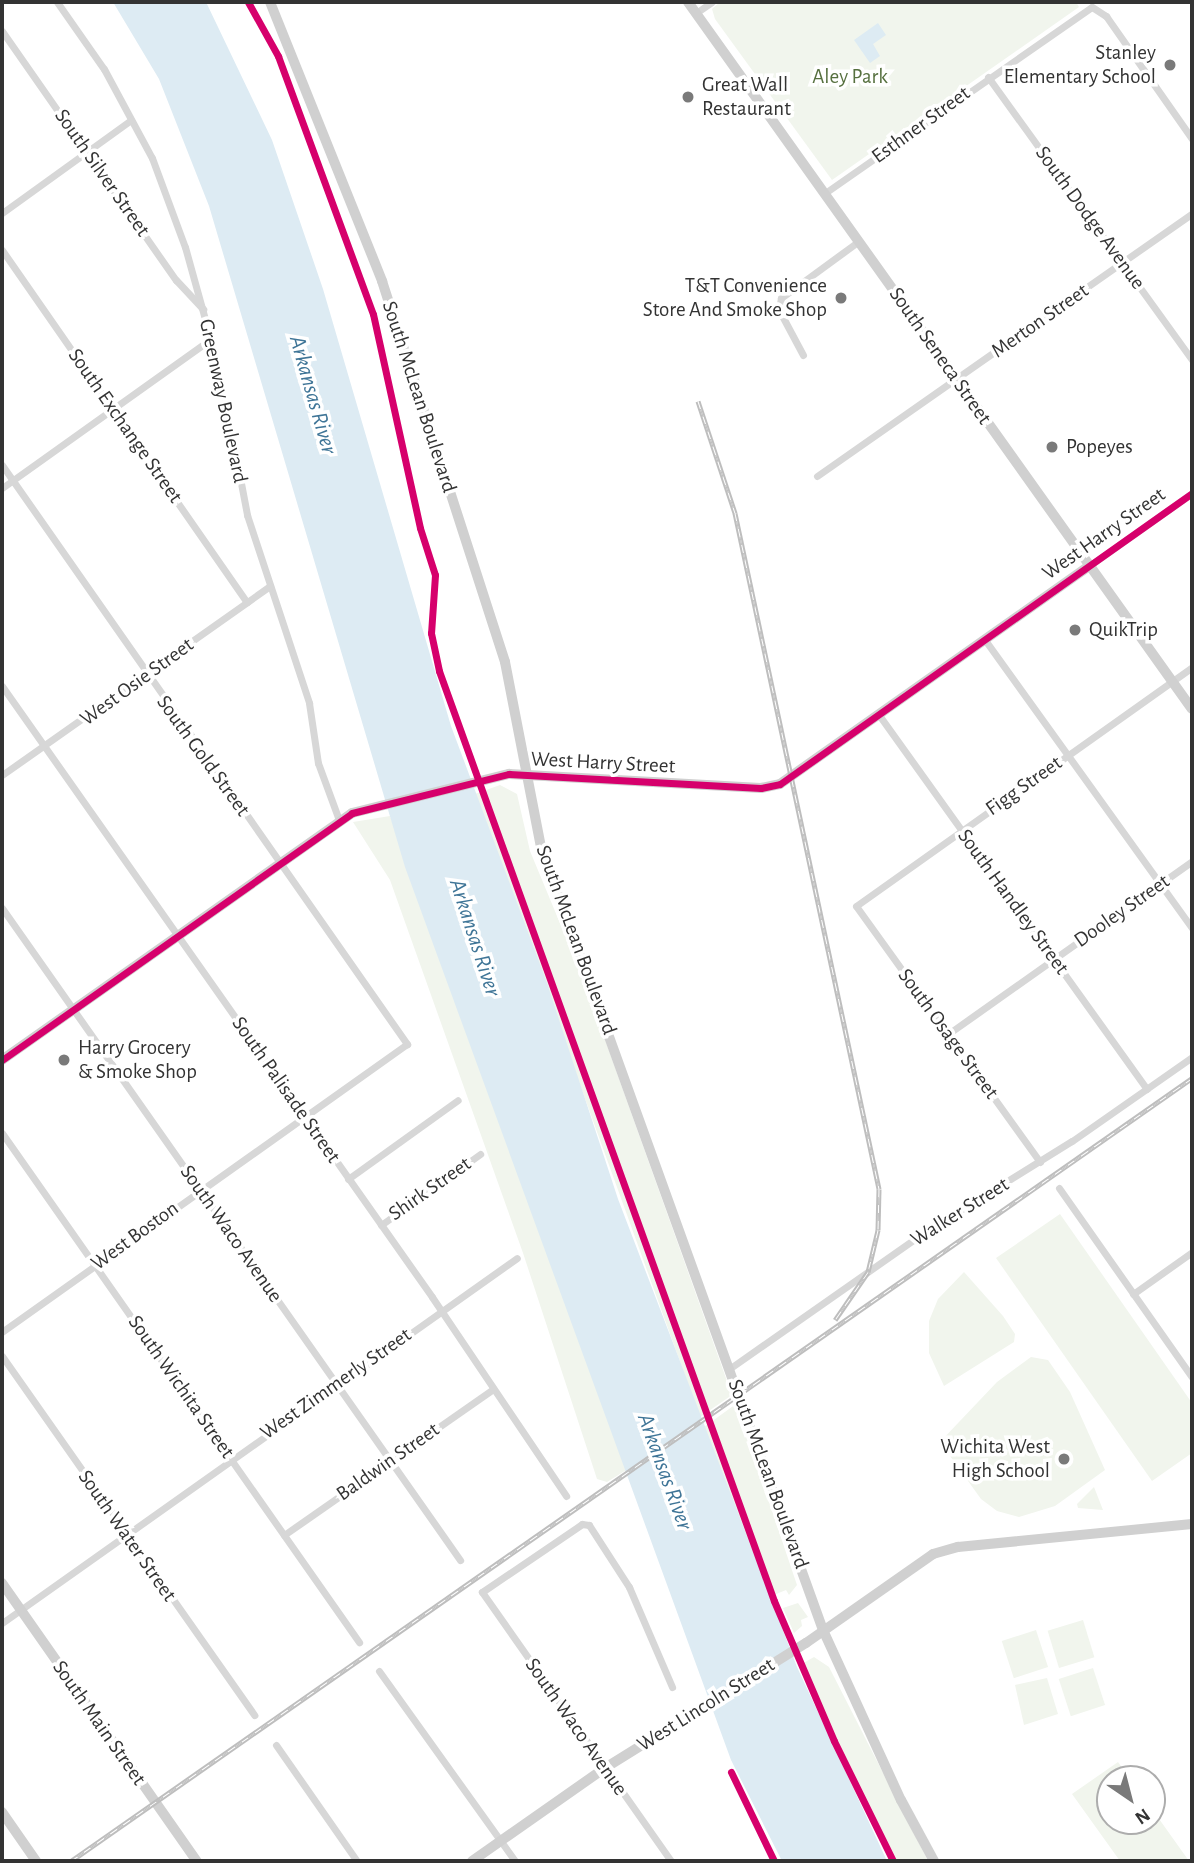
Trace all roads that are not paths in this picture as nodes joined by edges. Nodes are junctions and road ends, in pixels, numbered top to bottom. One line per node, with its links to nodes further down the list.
1 (57, 2): 8 (street, Greenway Boulevard)
2 (270, 2): 41 (street, South McLean Boulevard)
3 (688, 2): 5 (street, South Seneca Street)
4 (712, 2): 5 (street)
5 (696, 13): 11 (street, South Seneca Street)
6 (2, 31): 10 (street, South Silver Street)
7 (988, 77): 9 (street, Esthner Street); 11 (street, Esthner Street); 16 (street, South Dodge Avenue)
8 (131, 120): 10 (street); 17 (street, Greenway Boulevard)
9 (1192, 139)
10 (87, 152): 12 (street); 17 (street, South Silver Street)
11 (825, 193): 14 (street, South Seneca Street)
12 (2, 213)
13 (1192, 213): 16 (street, Merton Street)
14 (859, 241): 19 (street); 21 (street, South Seneca Street)
15 (2, 250): 22 (street, South Exchange Street)
16 (1123, 263): 20 (street, South Dodge Avenue); 21 (street, Merton Street)
17 (205, 312): 18 (street, Greenway Boulevard)
18 (212, 338): 22 (street); 29 (street, Greenway Boulevard)
19 (803, 355)
20 (1192, 360)
21 (957, 380): 24 (street, Merton Street); 28 (street, South Seneca Street)
22 (112, 408): 25 (street); 30 (street, South Exchange Street)
23 (2, 466): 25 (street, South Gold Street)
24 (817, 476)
25 (11, 481): 26 (street); 33 (street, South Gold Street)
26 (2, 488)
27 (1192, 493): 28 (street, West Harry Street)
28 (1089, 566): 31 (street, West Harry Street); 34 (street, South Seneca Street)
29 (270, 586): 30 (street, West Osie Street); 42 (street, Greenway Boulevard)
30 (247, 602): 33 (street, West Osie Street)
31 (985, 640): 37 (street, West Harry Street); 39 (street)
32 (1192, 667): 34 (street, Figg Street)
33 (146, 675): 38 (street, West Osie Street); 44 (street, South Gold Street)
34 (1172, 682): 36 (street, South Seneca Street); 39 (street, Figg Street)
35 (2, 686): 38 (street, South Palisade Street)
36 (1192, 709)
37 (879, 715): 41 (street, West Harry Street); 43 (street, South Handley Street)
38 (44, 746): 40 (street, West Osie Street); 50 (street, South Palisade Street)
39 (1068, 755): 43 (street, Figg Street); 46 (street)
40 (2, 775)
41 (526, 776): 42 (street, West Harry Street); 74 (street, South McLean Boulevard)
42 (339, 820): 44 (street, West Harry Street)
43 (962, 830): 47 (street, Figg Street); 51 (street, South Handley Street)
44 (278, 861): 50 (street, West Harry Street); 54 (street, South Gold Street)
45 (1192, 861): 46 (street, Dooley Street)
46 (1161, 884): 49 (street); 51 (street, Dooley Street)
47 (856, 906): 53 (street, South Osage Street)
48 (2, 908): 52 (street, South Waco Avenue)
49 (1192, 928)
50 (176, 934): 52 (street, West Harry Street); 59 (street, South Palisade Street)
51 (1054, 959): 53 (street, Dooley Street); 57 (street, South Handley Street)
52 (72, 1009): 56 (street, West Harry Street); 65 (street, South Waco Avenue)
53 (948, 1034): 62 (street, South Osage Street)
54 (407, 1044): 59 (street, West Boston)
55 (1192, 1057): 57 (street, Walker Street)
56 (2, 1060)
57 (1147, 1088): 62 (street, Walker Street)
58 (458, 1100): 63 (street)
59 (304, 1116): 63 (street, South Palisade Street); 65 (street, West Boston)
60 (2, 1133): 69 (street, South Wichita Street)
61 (480, 1154): 66 (street, Shirk Street)
62 (1040, 1162): 74 (street, Walker Street)
63 (348, 1179): 66 (street, South Palisade Street)
64 (1059, 1188): 70 (street)
65 (200, 1190): 69 (street, West Boston); 76 (street, South Waco Avenue)
66 (381, 1224): 71 (street, South Palisade Street)
67 (1192, 1252): 70 (street)
68 (517, 1258): 71 (street, West Zimmerly Street)
69 (95, 1265): 72 (street, West Boston); 78 (street, South Wichita Street)
70 (1133, 1294): 75 (street)
71 (440, 1311): 76 (street, West Zimmerly Street); 77 (street, South Palisade Street)
72 (2, 1332)
73 (2, 1356): 82 (street, South Water Street)
74 (729, 1369): 88 (street, South McLean Boulevard)
75 (1192, 1377)
76 (336, 1383): 78 (street, West Zimmerly Street); 79 (street, South Waco Avenue)
77 (492, 1390): 79 (street, Baldwin Street); 80 (street, South Palisade Street)
78 (231, 1459): 82 (street, West Zimmerly Street); 83 (street, South Wichita Street)
79 (390, 1460): 83 (street, Baldwin Street); 84 (street, South Waco Avenue)
80 (566, 1496)
81 (1192, 1524): 88 (street, West Lincoln Street)
82 (127, 1535): 86 (street, West Zimmerly Street); 92 (street, South Water Street)
83 (284, 1535): 89 (street, South Wichita Street)
84 (460, 1560)
85 (2, 1583): 86 (street, South Main Street)
86 (20, 1610): 87 (street, West Zimmerly Street); 98 (street, South Main Street)
87 (2, 1622)
88 (823, 1630): 94 (street, West Lincoln Street); 103 (street, South McLean Boulevard)
89 (359, 1642)
90 (379, 1671): 96 (street)
91 (672, 1686): 94 (street, South Waco Avenue)
92 (254, 1715)
93 (276, 1745): 99 (street)
94 (605, 1768): 96 (street, West Lincoln Street); 102 (street, South Waco Avenue)
95 (2, 1812): 97 (street)
96 (500, 1842): 100 (street, West Lincoln Street); 101 (street)
97 (36, 1861)
98 (197, 1861)
99 (357, 1861)
100 (472, 1861)
101 (514, 1861)
102 (671, 1861)
103 (934, 1861)

